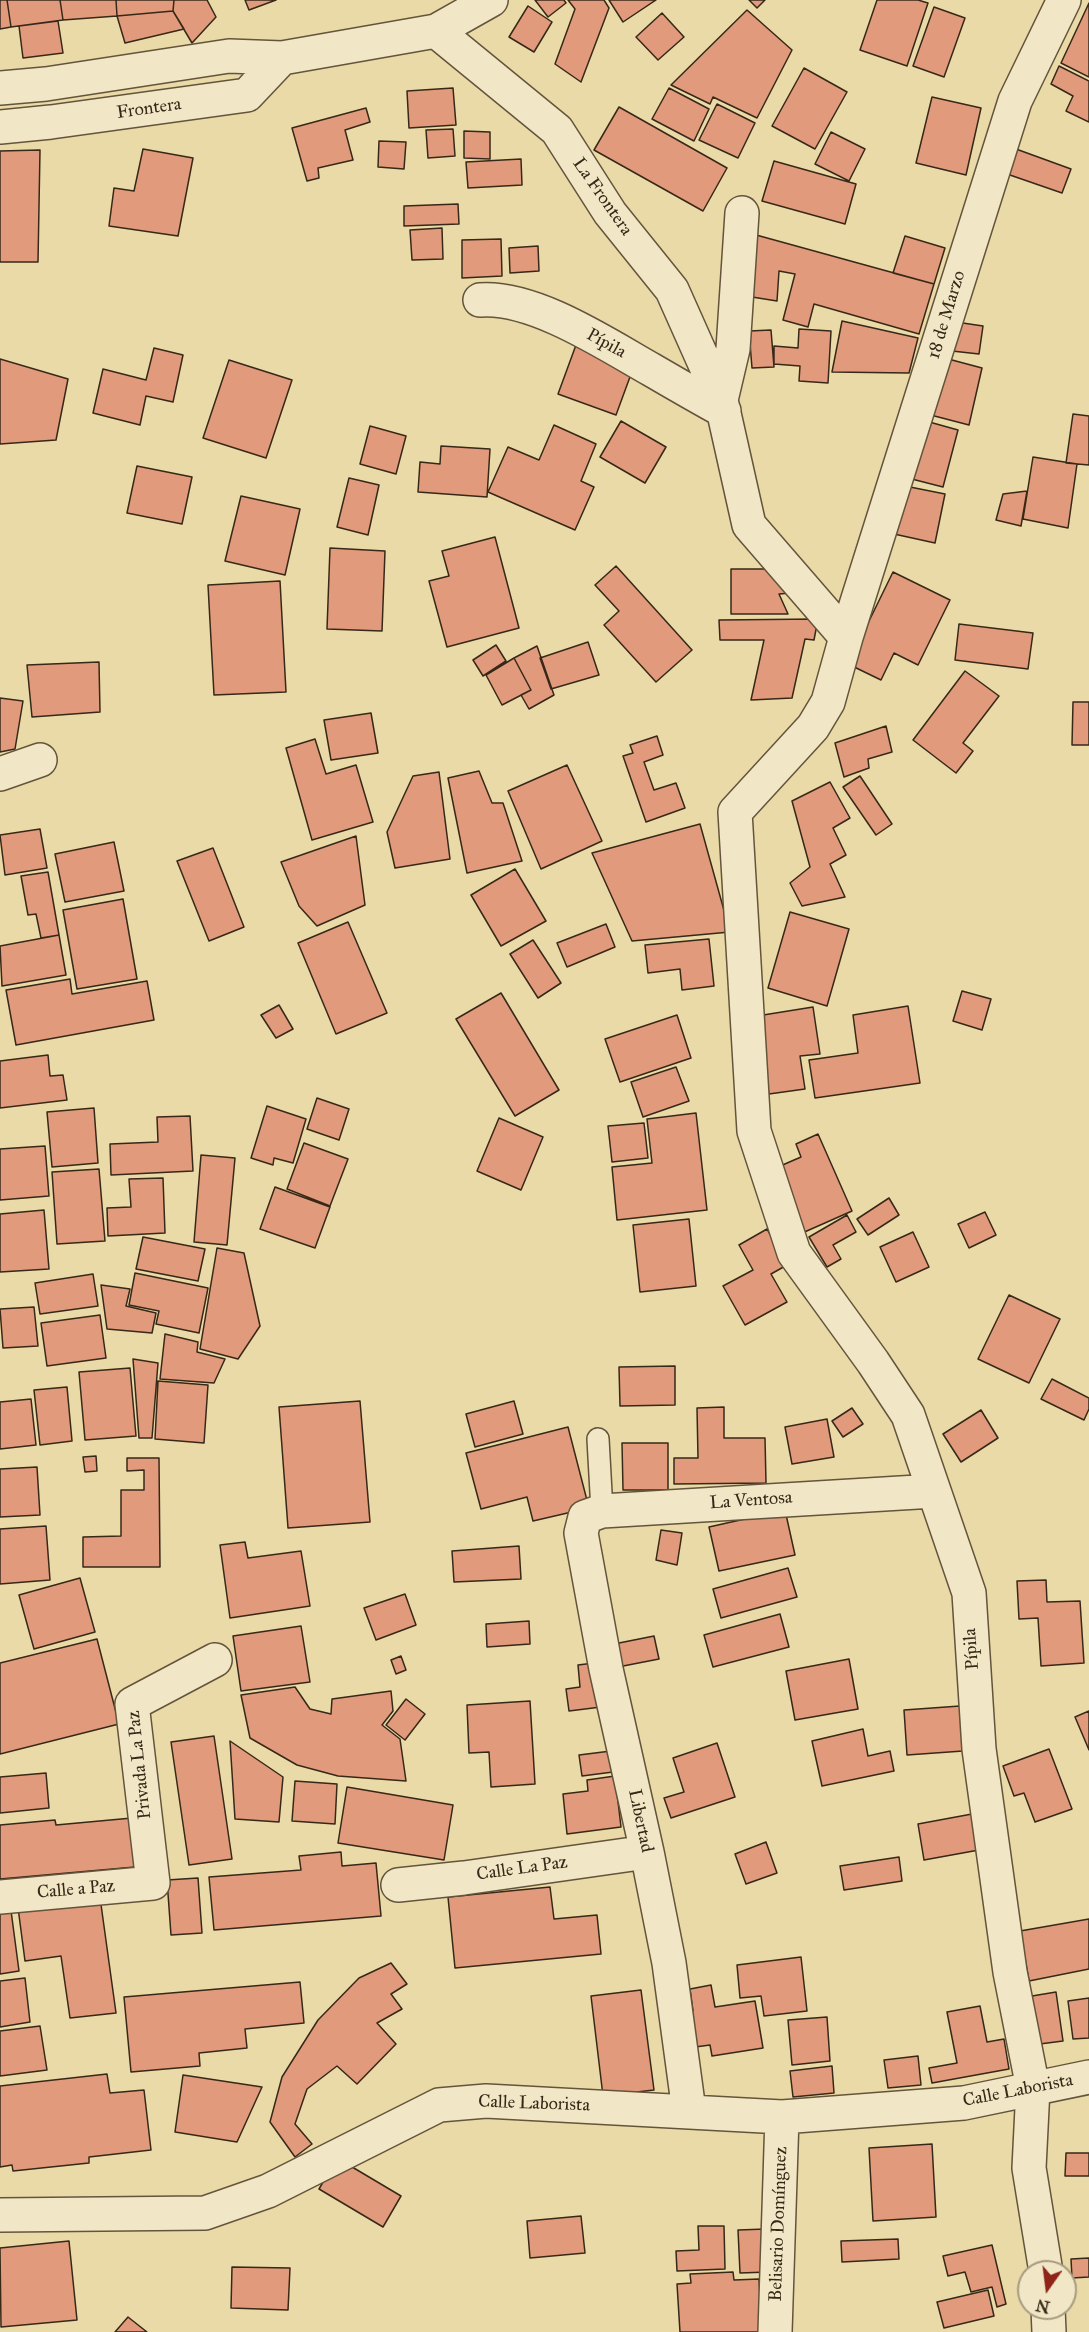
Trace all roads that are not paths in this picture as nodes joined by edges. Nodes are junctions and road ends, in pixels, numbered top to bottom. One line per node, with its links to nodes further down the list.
1 (491, 0): 3 (street)
2 (1065, 0): 10 (street, 18 de Marzo)
3 (436, 31): 4 (street); 9 (street, La Frontera)
4 (282, 58): 5 (street); 6 (street, Frontera)
5 (0, 87)
6 (0, 127)
7 (742, 213): 9 (street)
8 (480, 300): 9 (street, Pípila)
9 (723, 406): 10 (street)
10 (846, 637): 13 (street, 18 de Marzo)
11 (40, 760): 12 (street)
12 (0, 774)
13 (794, 1252): 15 (street, Pípila)
14 (598, 1439): 16 (lane)
15 (934, 1491): 16 (street, La Ventosa); 23 (street, Pípila)
16 (591, 1522): 18 (street, Libertad)
17 (215, 1660): 19 (street, Privada La Paz)
18 (647, 1852): 20 (street, Calle La Paz); 24 (street, Libertad)
19 (153, 1883): 21 (street, Calle a Paz)
20 (398, 1885)
21 (0, 1896)
22 (1089, 2077): 23 (street, Calle Laborista)
23 (1033, 2088): 25 (street, Calle Laborista); 27 (street, Pípila)
24 (689, 2111): 25 (street, Calle Laborista); 26 (street, Calle Laborista)
25 (782, 2116): 28 (street, Belisario Domínguez)
26 (0, 2215)
27 (1044, 2260)
28 (775, 2332)

